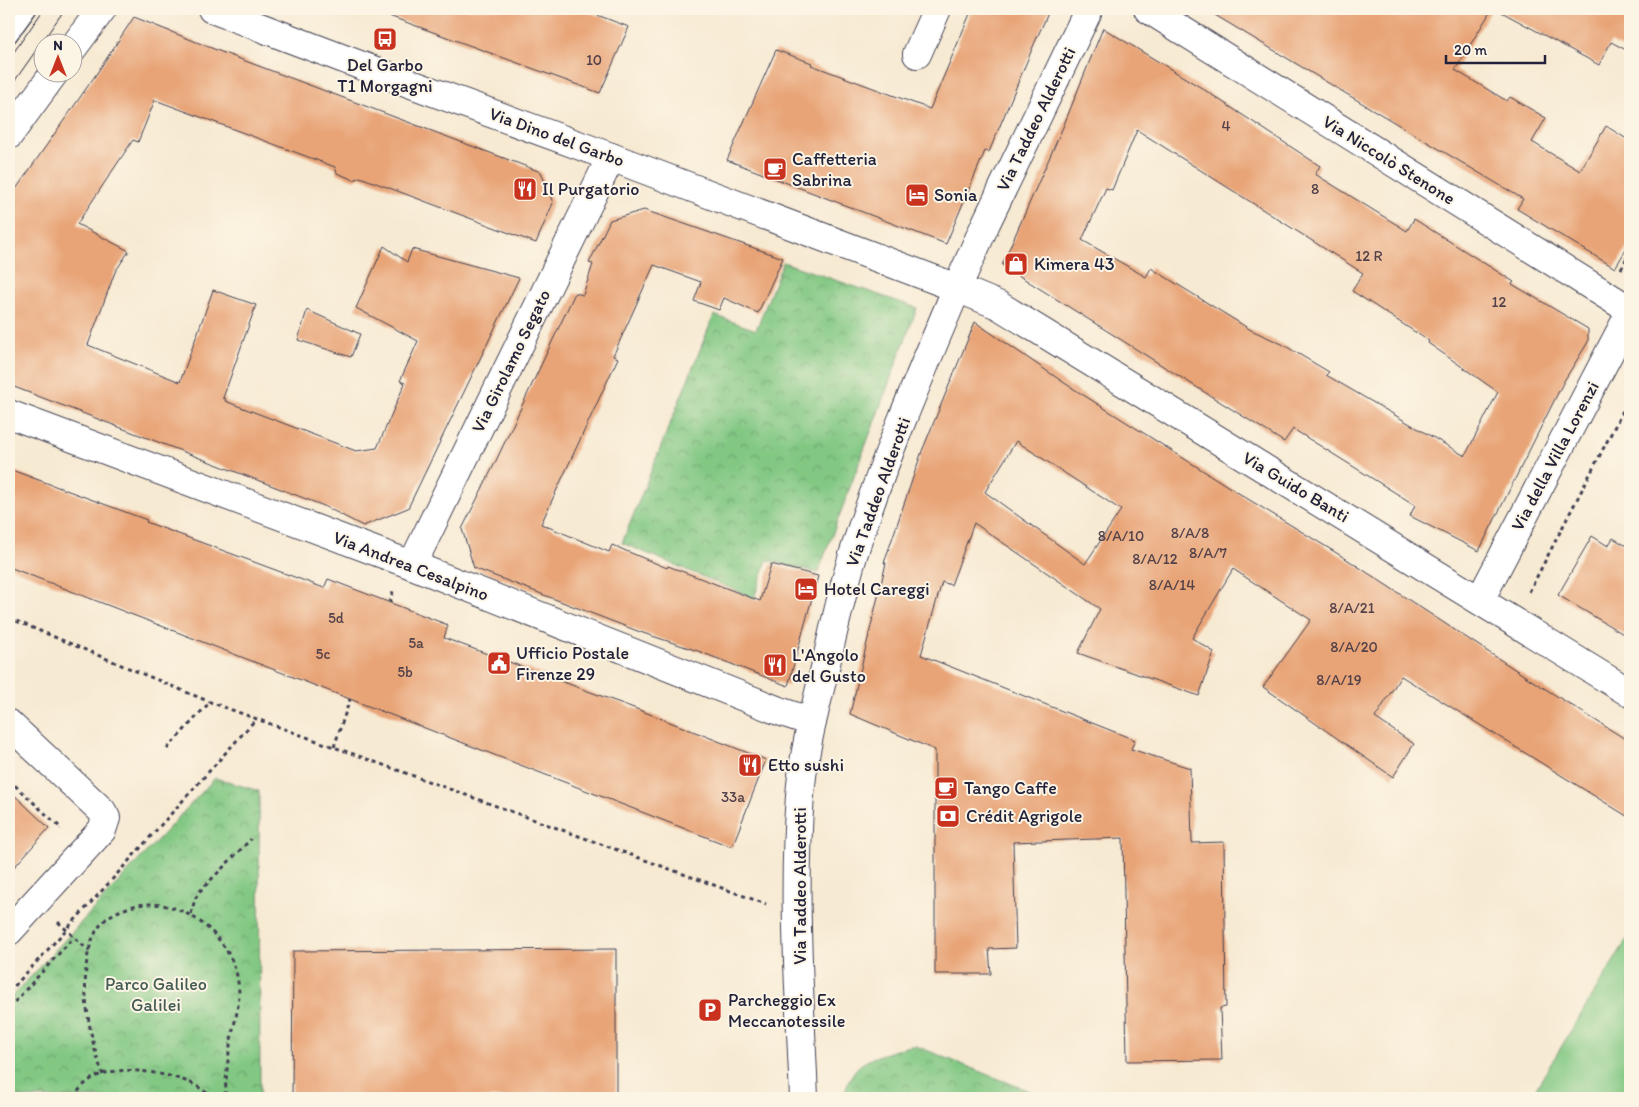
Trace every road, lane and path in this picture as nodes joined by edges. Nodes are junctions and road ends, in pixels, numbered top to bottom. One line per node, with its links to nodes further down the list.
1 (28, 9): 7 (lane)
2 (102, 9): 8 (street)
3 (212, 9): 12 (street, Via Dino del Garbo)
4 (937, 9): 9 (street)
5 (1089, 9): 15 (street, Via Taddeo Alderotti)
6 (1148, 9): 16 (street, Via Niccolò Stenone)
7 (9, 35)
8 (82, 35)
9 (916, 54)
10 (48, 82): 11 (street)
11 (9, 135)
12 (611, 157): 15 (street, Via Dino del Garbo); 19 (street, Via Girolamo Segato)
13 (1630, 252): 14 (path)
14 (1617, 276)
15 (958, 288): 22 (street, Via Guido Banti); 29 (street, Via Taddeo Alderotti)
16 (1630, 312): 22 (street, Via della Villa Lorenzi)
17 (1630, 397): 21 (path)
18 (9, 414): 19 (street, Via Andrea Cesalpino)
19 (412, 566): 29 (street, Via Andrea Cesalpino)
20 (394, 591): 23 (path)
21 (1529, 592)
22 (1480, 600): 25 (street, Via Guido Banti)
23 (390, 603)
24 (9, 618): 27 (path)
25 (1630, 693)
26 (350, 699): 31 (path)
27 (210, 702): 28 (path); 32 (path)
28 (256, 718): 31 (path); 39 (path)
29 (812, 722): 38 (street, Via Taddeo Alderotti)
30 (9, 724): 36 (street)
31 (334, 747): 38 (path)
32 (167, 749)
33 (9, 780): 34 (path)
34 (57, 832)
35 (251, 839): 37 (path)
36 (35, 902): 39 (path); 40 (street)
37 (191, 914): 42 (path); 48 (path)
38 (796, 916): 49 (street, Via Taddeo Alderotti)
39 (66, 930): 41 (path); 43 (path)
40 (9, 931)
41 (74, 937): 42 (path); 44 (path)
42 (89, 951): 45 (path)
43 (9, 992)
44 (9, 1008)
45 (103, 1074): 46 (path); 47 (path)
46 (72, 1098)
47 (213, 1098)
48 (225, 1098)
49 (804, 1098)

